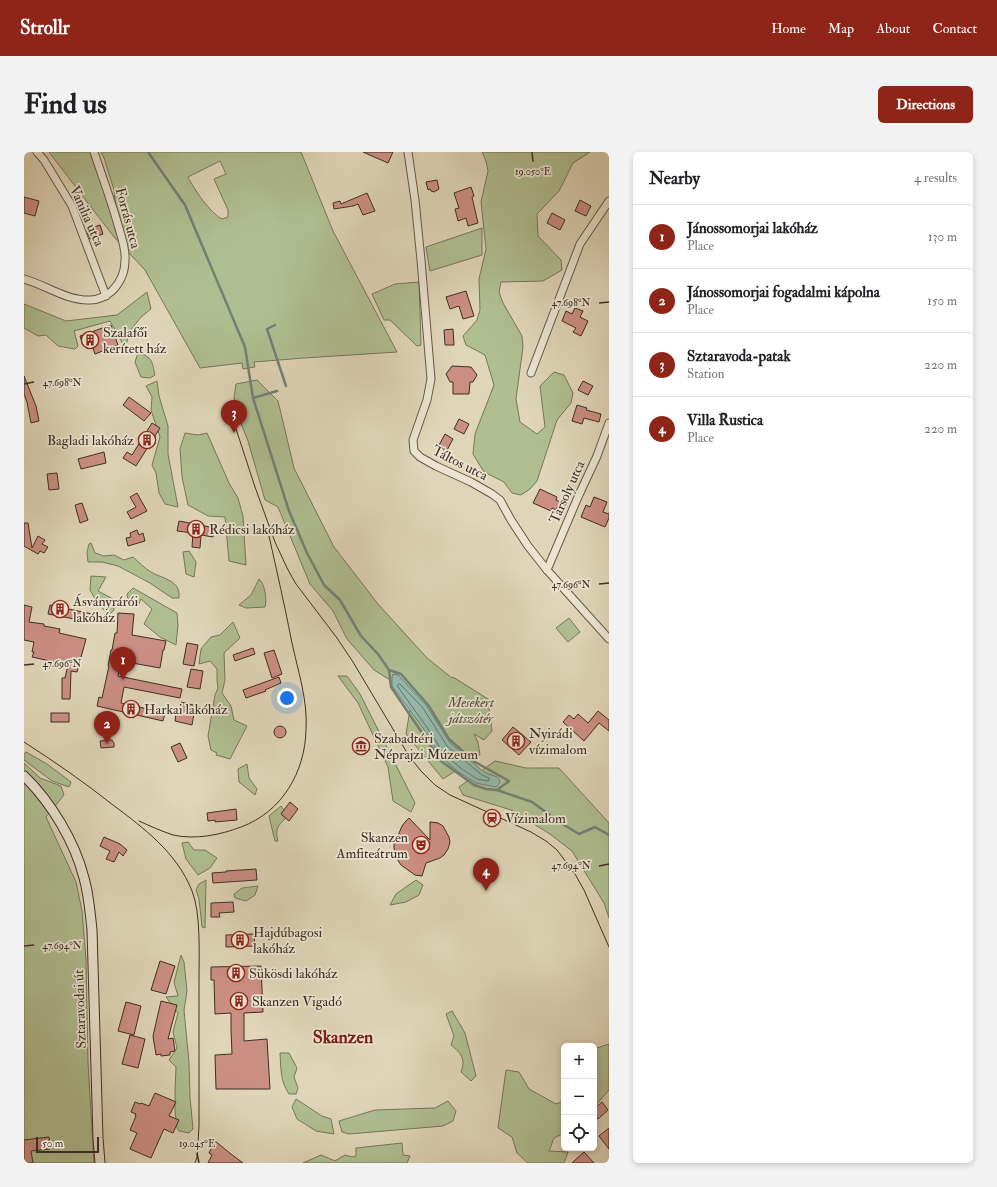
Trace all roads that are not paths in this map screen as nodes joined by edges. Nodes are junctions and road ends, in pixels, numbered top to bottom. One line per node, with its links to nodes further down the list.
1 (37, 152): 6 (street, Vanilia utca)
2 (94, 152): 6 (street, Forrás utca)
3 (408, 152): 9 (street, Táltos utca)
4 (609, 201): 7 (street)
5 (24, 278): 6 (street)
6 (106, 296)
7 (531, 373)
8 (608, 426): 9 (street, Tarsoly utca)
9 (547, 570): 10 (street, Táltos utca)
10 (609, 639)
11 (24, 776): 12 (street, Sztaravodai út)
12 (100, 1163)

